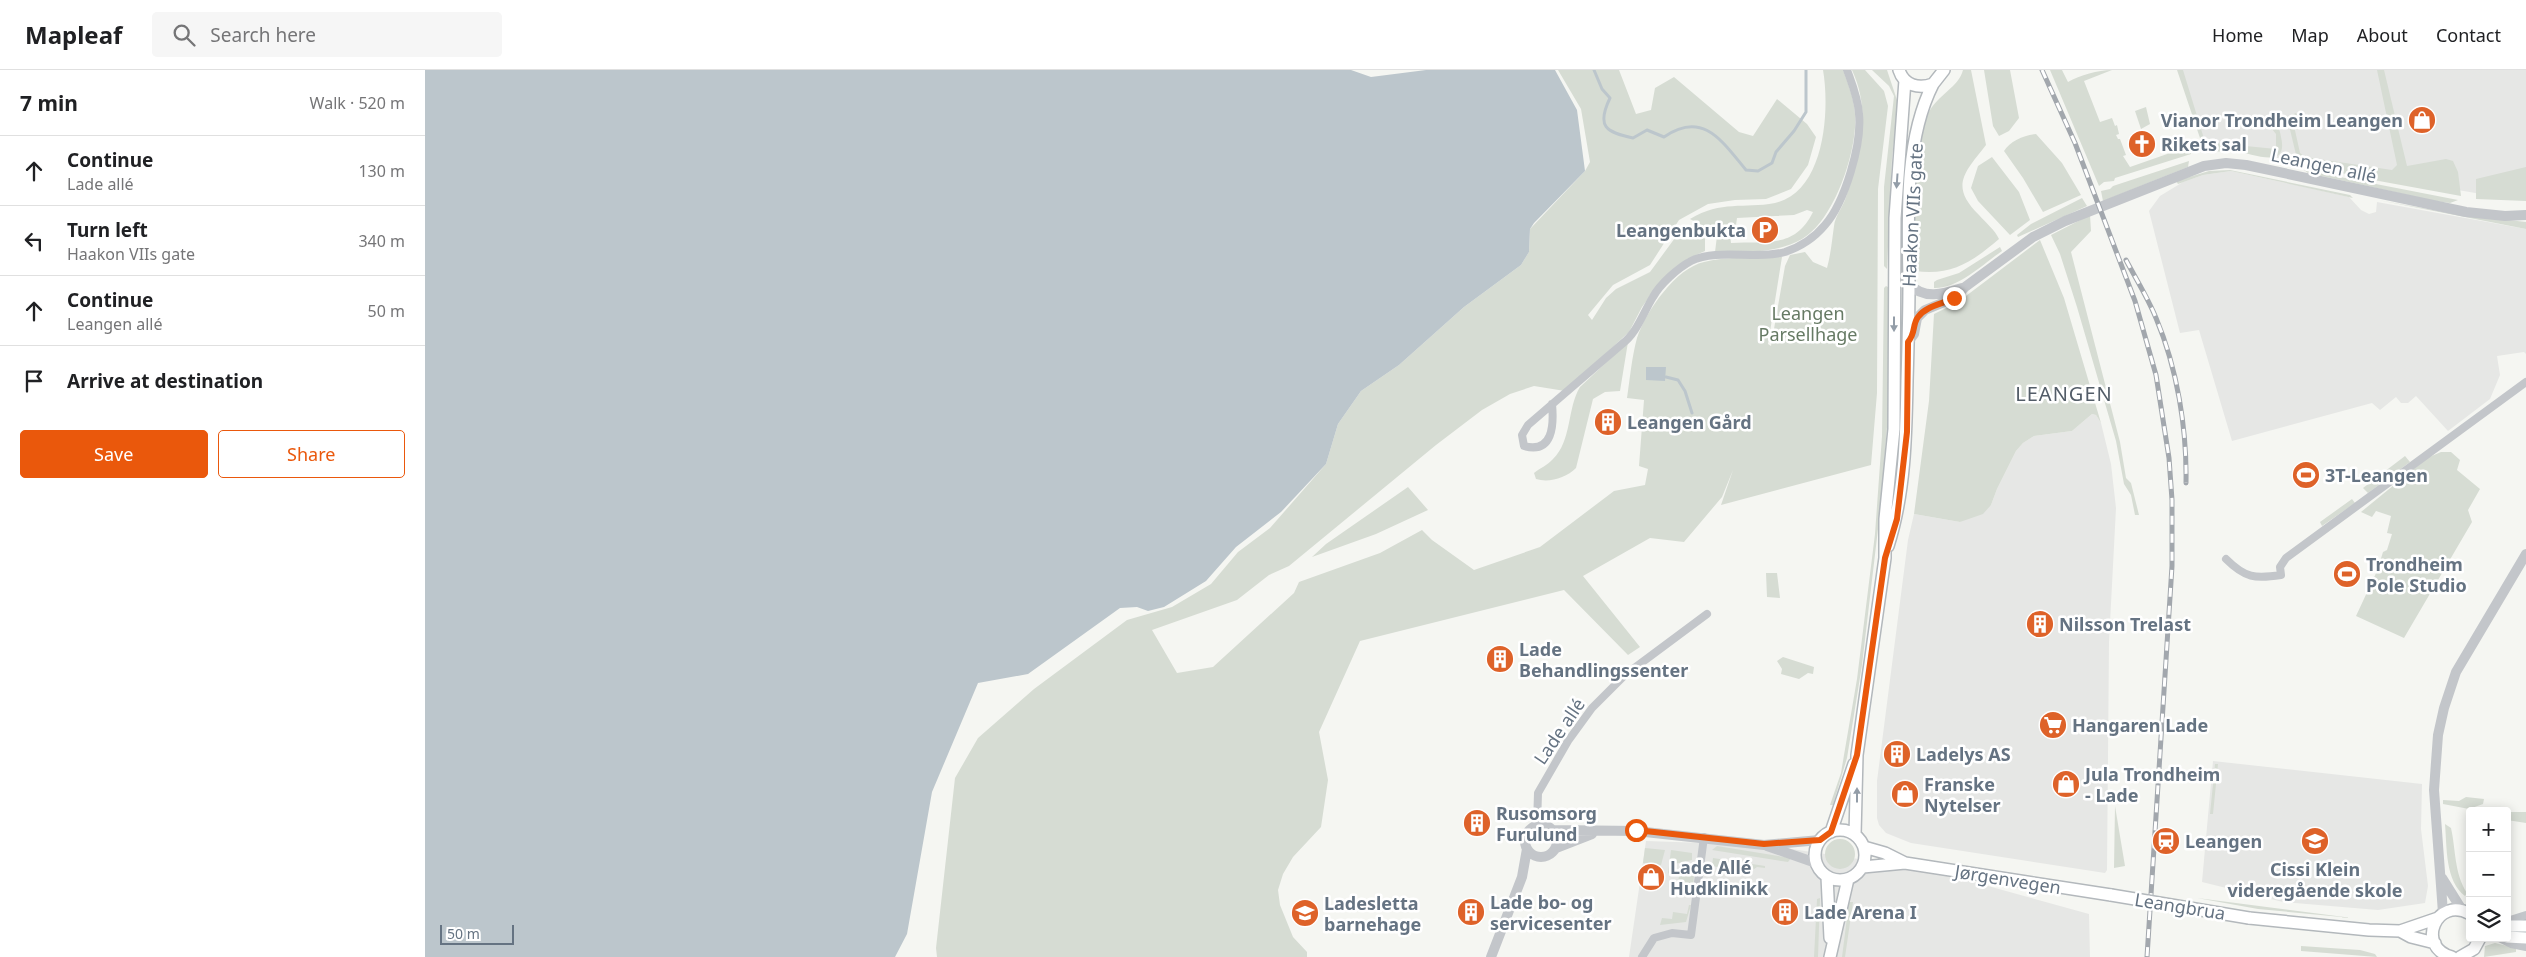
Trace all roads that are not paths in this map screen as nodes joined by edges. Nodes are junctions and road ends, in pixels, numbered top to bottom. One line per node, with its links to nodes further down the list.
1 (1847, 70): 10 (street)
2 (1944, 70): 4 (main road, Haakon VIIs gate)
3 (1900, 74): 4 (main road); 12 (main road, Haakon VIIs gate, one-way to 12)
4 (1933, 84): 6 (main road, Haakon VIIs gate)
5 (2526, 215): 7 (street, Leangen allé)
6 (1909, 284): 7 (street, Leangen allé); 8 (main road, Haakon VIIs gate)
7 (1965, 287): 8 (street, Leangen allé)
8 (1908, 342): 12 (main road, Haakon VIIs gate)
9 (2526, 382): 13 (street)
10 (1552, 404): 10 (street)
11 (2526, 554): 33 (street)
12 (1885, 558): 15 (main road, Haakon VIIs gate)
13 (2226, 559)
14 (1707, 614): 16 (street, Lade allé)
15 (1857, 755): 19 (main road, Haakon VIIs gate); 20 (main road, Haakon VIIs gate, one-way to 15)
16 (1537, 825): 17 (street); 26 (street)
17 (1554, 830): 18 (street); 25 (street)
18 (1598, 831): 21 (street); 25 (street)
19 (1831, 832): 20 (main road); 22 (main road)
20 (1855, 835): 24 (main road)
21 (1704, 837): 23 (street); 51 (street)
22 (1820, 840): 23 (street); 28 (main road)
23 (1764, 844): 28 (street)
24 (1864, 847): 29 (main road, Jørgenvegen); 30 (main road)
25 (1556, 848): 27 (street)
26 (1527, 849): 27 (street); 31 (street)
27 (1537, 856): 31 (street)
28 (1816, 863): 32 (main road)
29 (1905, 863): 30 (main road, Jørgenvegen); 35 (main road, Jørgenvegen)
30 (1863, 866): 34 (main road)
31 (1523, 877): 50 (street)
32 (1827, 877): 34 (main road); 48 (main road)
33 (2442, 878): 36 (street); 38 (street)
34 (1848, 879): 48 (main road)
35 (2111, 895): 42 (main road, Leangbrua, bridge)
36 (2466, 912): 38 (main road)
37 (2526, 915): 39 (street)
38 (2441, 916): 42 (main road); 46 (main road)
39 (2511, 920)
40 (2511, 926): 41 (main road)
41 (2526, 926)
42 (2400, 931): 46 (main road)
43 (2511, 938): 44 (main road)
44 (2526, 938)
45 (2507, 942): 47 (street)
46 (2435, 943): 52 (main road)
47 (2526, 947)
48 (1830, 953)
49 (2475, 953): 53 (main road)
50 (1491, 957)
51 (1642, 957)
52 (2452, 957)
53 (2460, 957)

